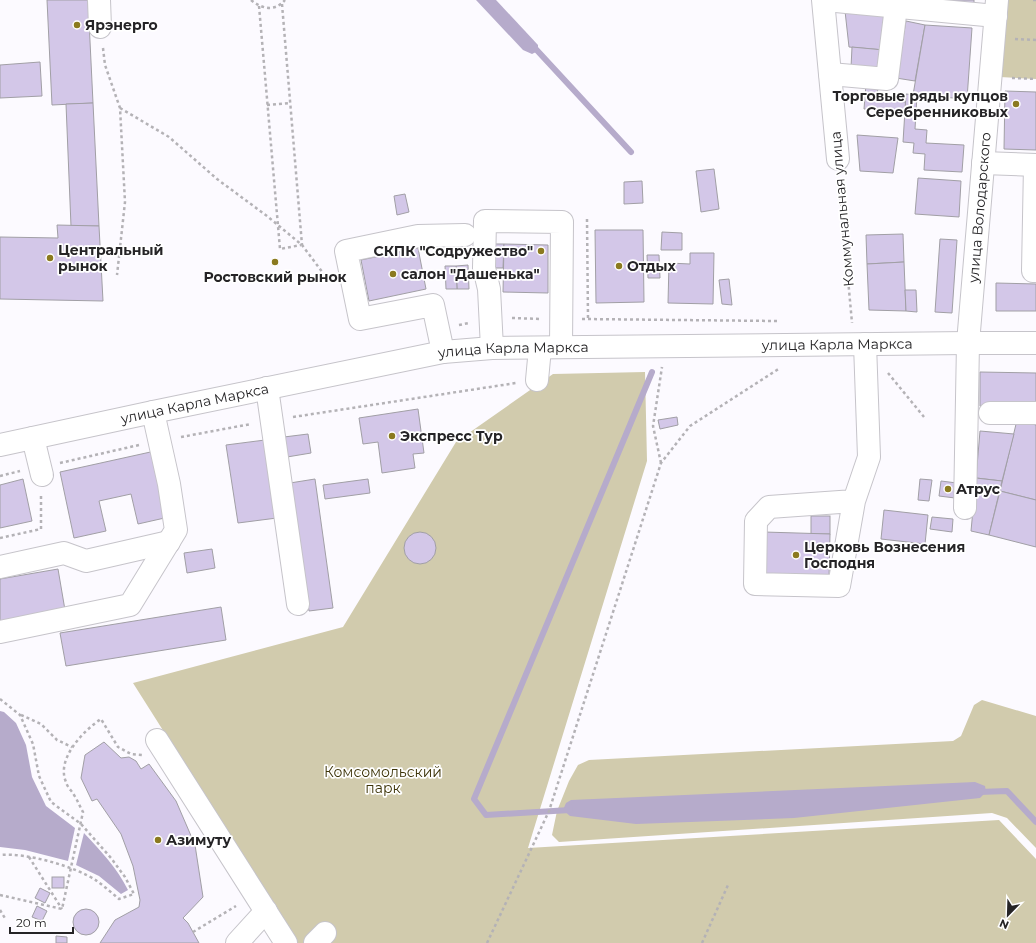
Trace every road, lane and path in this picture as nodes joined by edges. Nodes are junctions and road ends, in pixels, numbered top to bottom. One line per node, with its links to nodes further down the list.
1 (99, 0): 11 (street)
2 (251, 0): 8 (path)
3 (285, 0): 7 (path)
4 (824, 0): 9 (street); 14 (street, Коммунальная улица)
5 (1033, 0): 6 (path)
6 (1036, 0)
7 (282, 4): 8 (path); 17 (path)
8 (259, 6): 18 (path)
9 (896, 7): 10 (street); 14 (street)
10 (996, 8): 21 (street, улица Володарского)
11 (100, 27): 19 (path)
12 (1010, 38): 13 (path)
13 (1036, 40)
14 (830, 74): 20 (street, Коммунальная улица)
15 (1007, 77): 16 (path)
16 (1036, 79)
17 (290, 103): 18 (path); 26 (path)
18 (267, 105): 24 (path)
19 (120, 108): 24 (path); 28 (path)
20 (838, 159): 30 (path, Коммунальная улица)
21 (983, 163): 22 (street); 31 (street, улица Володарского)
22 (1036, 165): 27 (street)
23 (587, 220): 29 (path)
24 (278, 225): 26 (path); 26 (path)
25 (465, 234): 36 (street)
26 (302, 245)
27 (1036, 271)
28 (117, 275)
29 (588, 319)
30 (852, 323)
31 (968, 343): 32 (street, улица Карла Маркса); 35 (street, улица Карла Маркса); 53 (street, улица Володарского)
32 (1036, 343)
33 (492, 348): 34 (street, улица Карла Маркса); 34 (street); 36 (street, улица Карла Маркса)
34 (551, 348): 35 (street, улица Карла Маркса); 39 (street)
35 (865, 351): 44 (path); 52 (street)
36 (443, 352): 40 (street, улица Карла Маркса)
37 (662, 366): 49 (path)
38 (782, 367): 49 (path)
39 (538, 380): 45 (path)
40 (267, 388): 41 (street, улица Карла Маркса); 45 (street)
41 (153, 412): 46 (street, улица Карла Маркса); 47 (street)
42 (990, 413): 43 (street)
43 (1036, 413)
44 (924, 417)
45 (272, 421): 47 (path); 57 (street)
46 (33, 438): 48 (street, улица Карла Маркса); 50 (street)
47 (161, 441): 50 (path); 55 (street)
48 (0, 445)
49 (661, 463): 76 (path)
50 (41, 471): 51 (path); 54 (path)
51 (0, 476)
52 (854, 501): 52 (street)
53 (965, 508)
54 (0, 538)
55 (169, 542): 56 (street); 58 (street)
56 (0, 567)
57 (298, 604)
58 (0, 632)
59 (0, 699): 60 (path)
60 (20, 715): 61 (path); 63 (path)
61 (72, 747): 62 (path); 63 (path)
62 (151, 748): 71 (street)
63 (81, 824): 66 (path); 66 (path)
64 (0, 855): 65 (path)
65 (29, 857): 66 (path); 69 (path)
66 (71, 868): 69 (path)
67 (728, 885): 77 (path)
68 (0, 895): 69 (path)
69 (62, 909)
70 (0, 910): 72 (path)
71 (261, 916): 73 (path); 74 (street); 75 (street)
72 (6, 920)
73 (193, 932)
74 (237, 943)
75 (286, 943)
76 (487, 943)
77 (702, 943)

